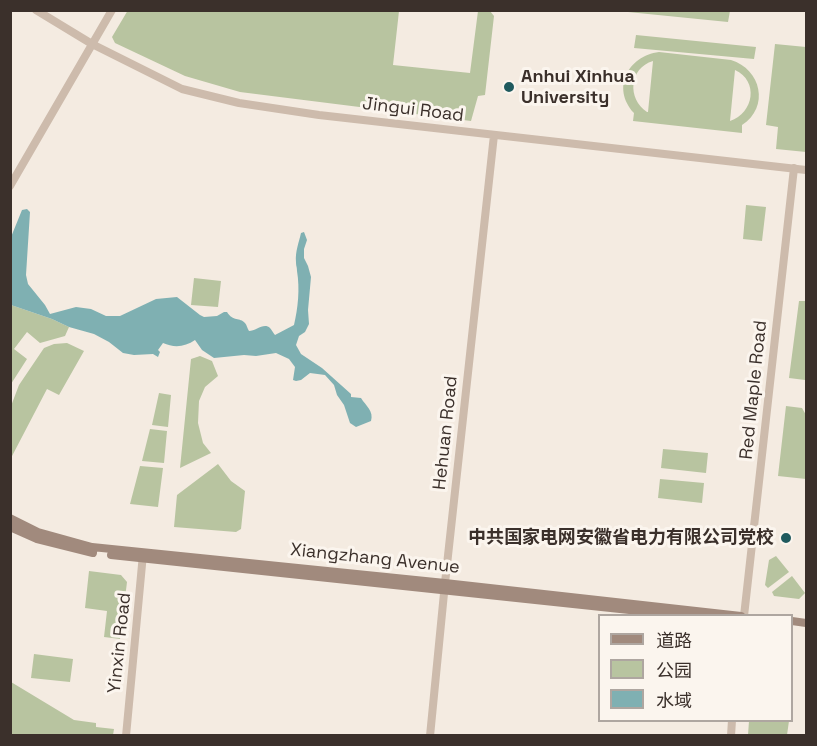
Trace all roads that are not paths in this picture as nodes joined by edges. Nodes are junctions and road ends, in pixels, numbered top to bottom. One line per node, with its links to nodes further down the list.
1 (36, 10): 3 (street, Jingui Road)
2 (112, 10): 3 (street)
3 (92, 44): 4 (street, Jingui Road); 7 (street)
4 (494, 135): 5 (street, Jingui Road); 11 (street, Hehuan Road)
5 (794, 168): 6 (street, Jingui Road); 14 (street, Red Maple Road)
6 (807, 170)
7 (10, 186)
8 (10, 518): 10 (main road, Xiangzhang Avenue)
9 (10, 527): 10 (main road, Xiangzhang Avenue)
10 (143, 555): 11 (main road, Xiangzhang Avenue); 15 (street, Yinxin Road)
11 (445, 587): 12 (main road, Xiangzhang Avenue); 13 (main road, Xiangzhang Avenue); 16 (street, Hehuan Road)
12 (677, 614)
13 (731, 614)
14 (742, 614)
15 (126, 735)
16 (430, 735)

